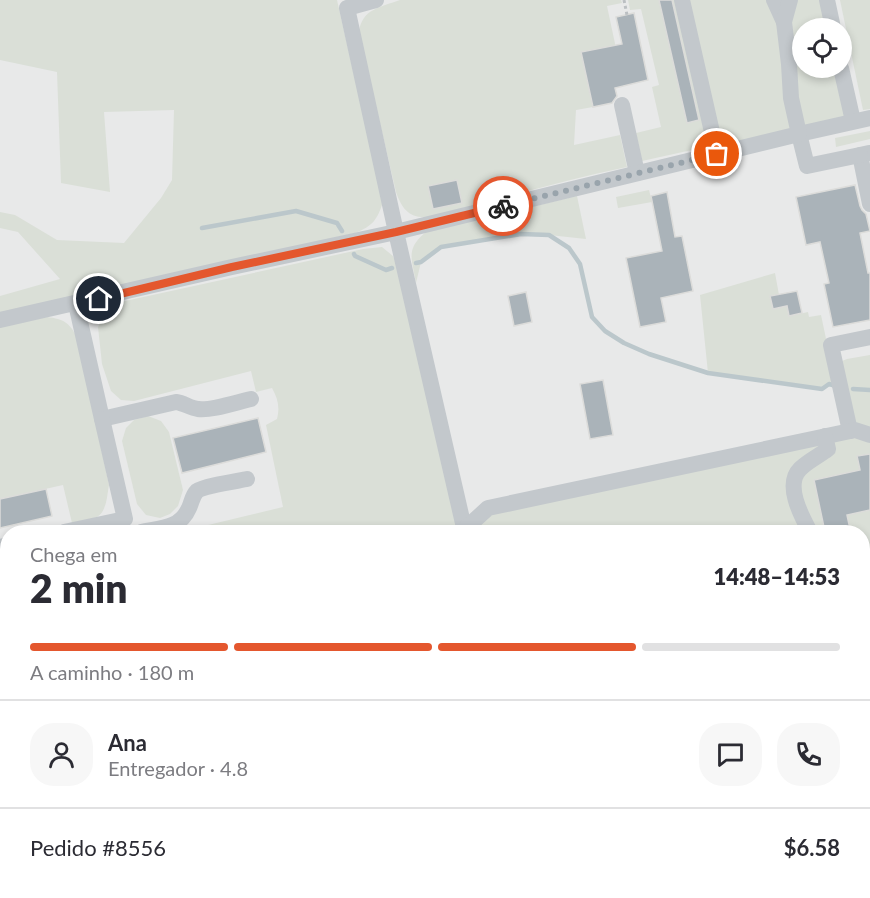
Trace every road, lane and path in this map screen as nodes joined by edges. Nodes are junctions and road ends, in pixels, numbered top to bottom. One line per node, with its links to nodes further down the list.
1 (376, 0): 7 (lane)
2 (624, 0): 8 (path)
3 (682, 0): 16 (lane)
4 (774, 0): 10 (lane)
5 (790, 0): 10 (lane)
6 (827, 0): 9 (lane)
7 (346, 4): 20 (lane)
8 (627, 15)
9 (831, 18)
10 (784, 22): 15 (lane)
11 (843, 78): 14 (lane)
12 (622, 105): 18 (lane)
13 (870, 118): 14 (lane)
14 (853, 122): 15 (lane)
15 (800, 134): 16 (lane); 17 (lane)
16 (717, 154): 18 (lane)
17 (865, 154): 19 (lane)
18 (637, 173): 20 (lane)
19 (870, 204)
20 (396, 232): 21 (lane); 30 (lane)
21 (76, 304): 22 (lane); 25 (lane)
22 (0, 320)
23 (870, 337): 26 (lane)
24 (251, 399): 25 (lane)
25 (102, 419): 32 (lane)
26 (850, 431): 27 (lane); 28 (lane)
27 (870, 435)
28 (825, 436): 31 (lane); 36 (lane)
29 (247, 479): 33 (lane)
30 (457, 497): 31 (lane); 34 (lane)
31 (488, 508): 35 (lane)
32 (127, 525)
33 (172, 525)
34 (464, 525)
35 (471, 525)
36 (807, 525)

